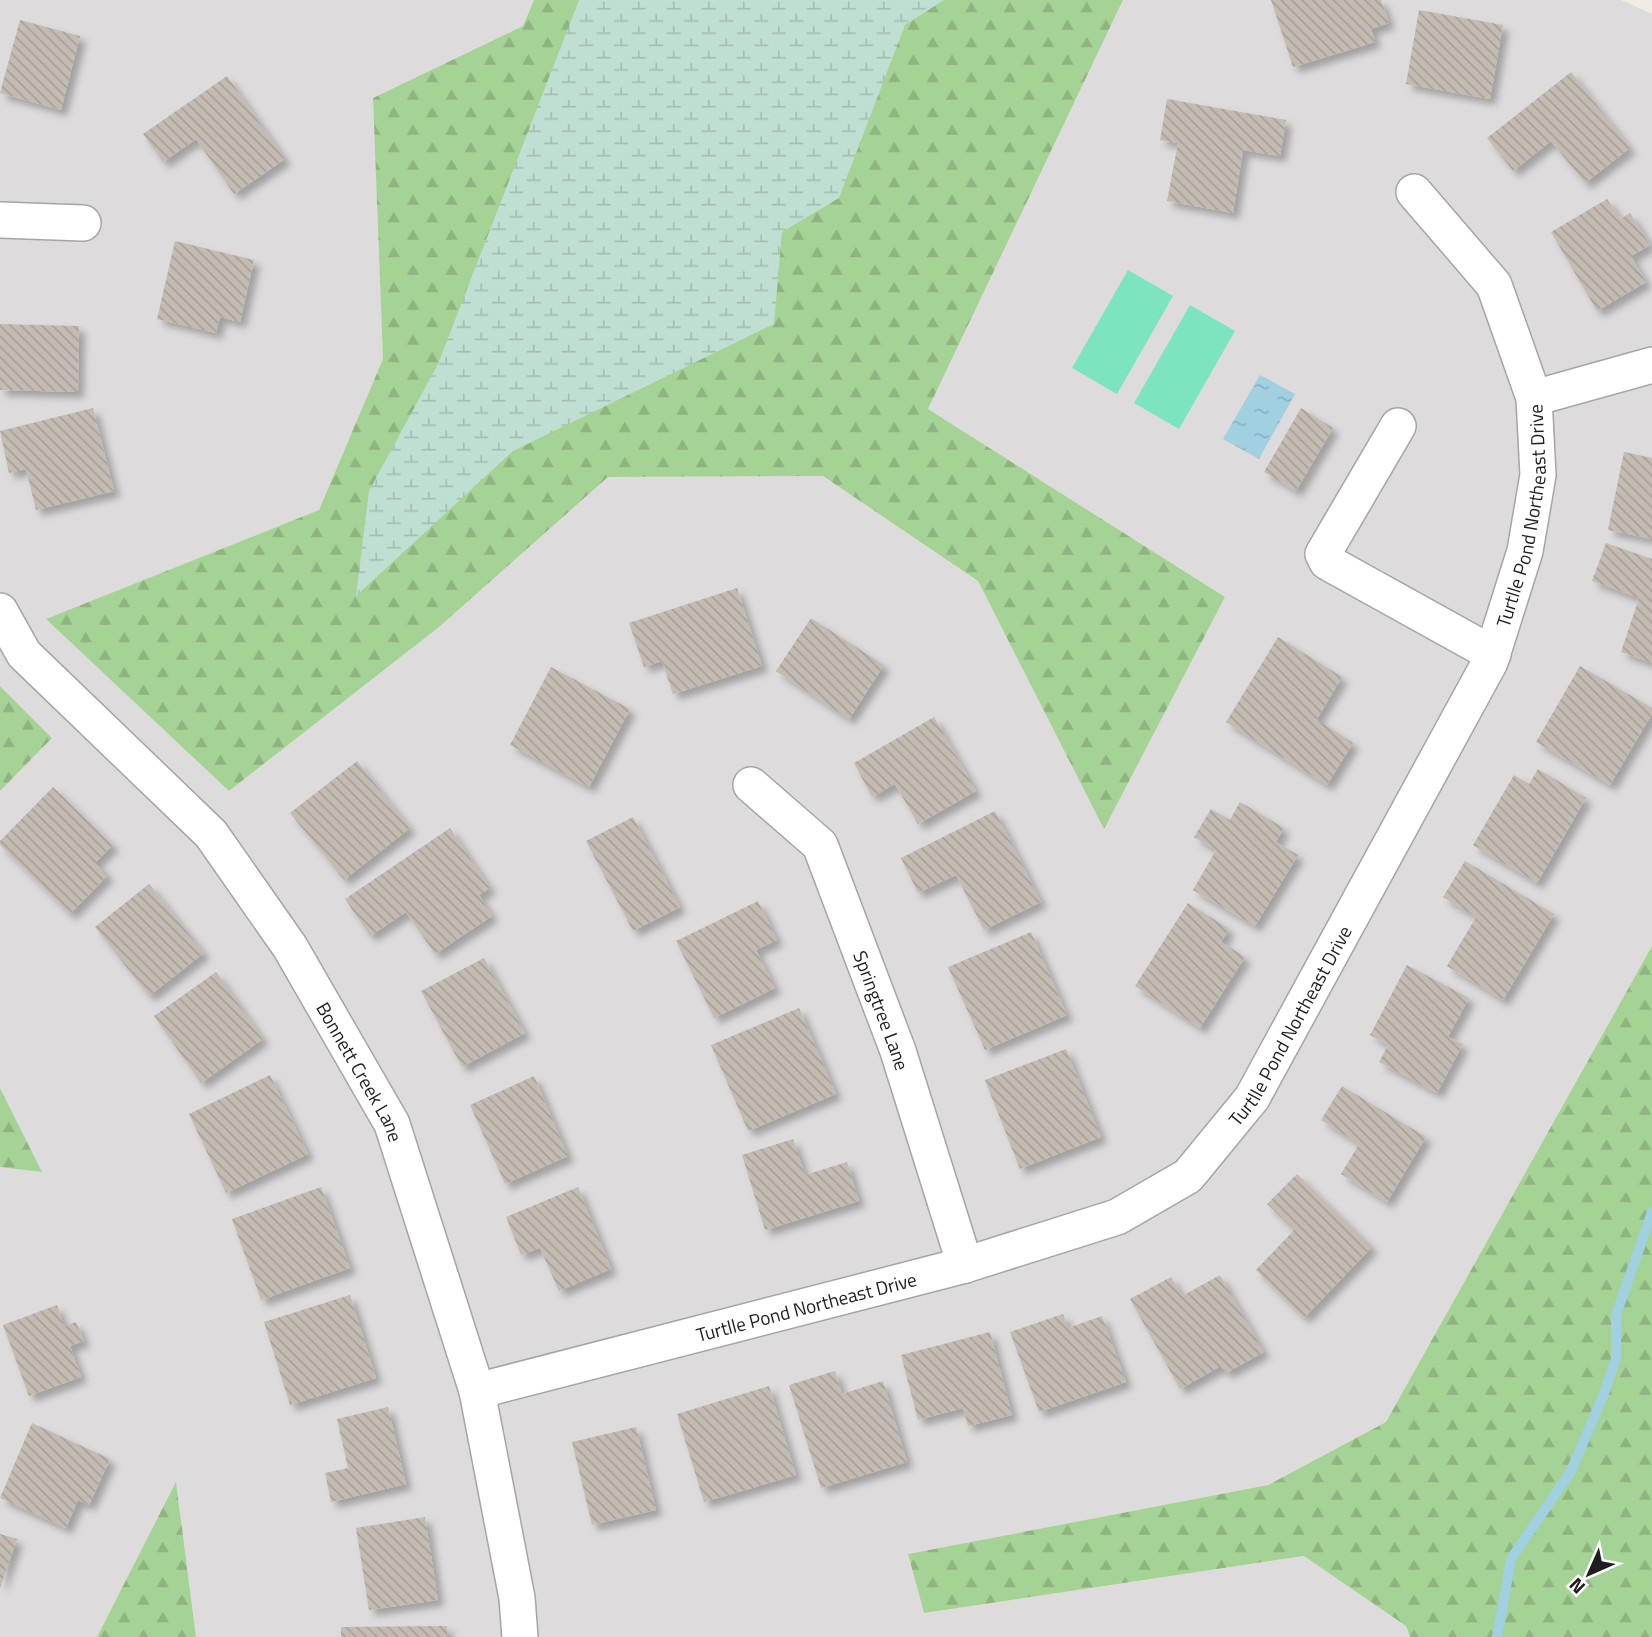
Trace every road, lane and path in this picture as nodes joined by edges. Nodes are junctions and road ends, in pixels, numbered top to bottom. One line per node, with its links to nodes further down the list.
1 (1414, 192): 5 (street, Turtlle Pond Northeast Drive)
2 (0, 220): 3 (street)
3 (83, 223)
4 (1652, 365): 5 (street)
5 (1534, 398): 8 (street, Turtlle Pond Northeast Drive)
6 (1398, 426): 8 (street)
7 (0, 611): 11 (street, Bonnett Creek Lane)
8 (1493, 653): 10 (street, Turtlle Pond Northeast Drive)
9 (751, 785): 10 (street, Springtree Lane)
10 (965, 1265): 11 (street, Turtlle Pond Northeast Drive)
11 (477, 1391): 12 (street, Bonnett Creek Lane)
12 (520, 1637)

